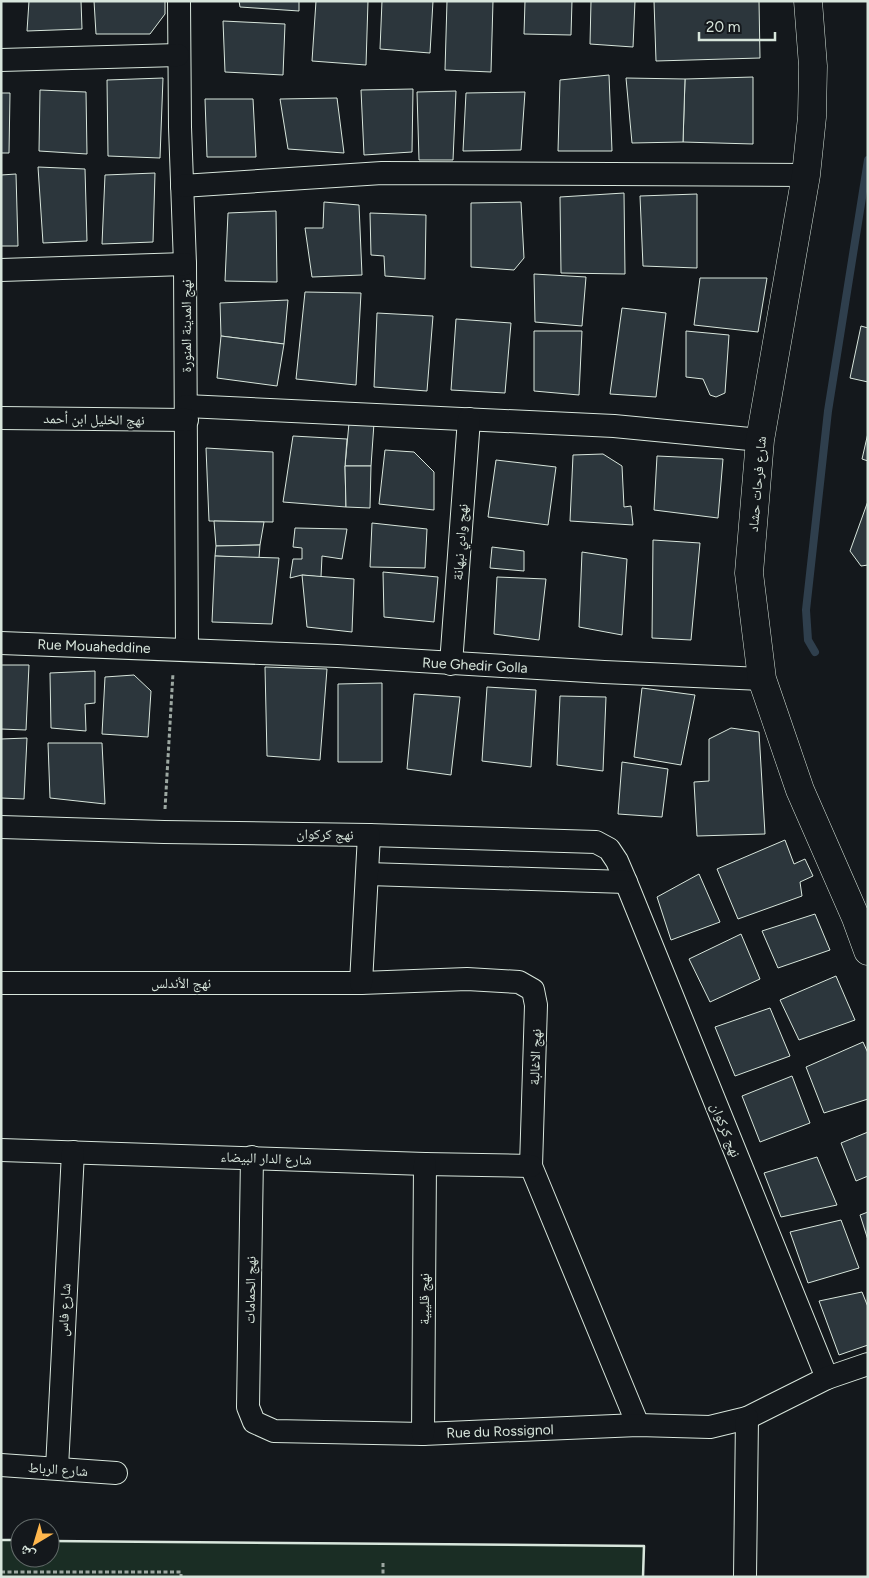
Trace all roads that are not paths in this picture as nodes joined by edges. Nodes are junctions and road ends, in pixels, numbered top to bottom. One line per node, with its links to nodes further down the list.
1 (179, 1): 3 (street, نهج المدينة المنورة)
2 (808, 2): 5 (street, شارع فرحات حشاد)
3 (178, 55): 4 (street); 6 (street, نهج المدينة المنورة)
4 (1, 60)
5 (806, 174): 6 (street); 12 (street, شارع فرحات حشاد)
6 (182, 186): 7 (street, نهج المدينة المنورة)
7 (185, 264): 8 (street); 9 (street, نهج المدينة المنورة)
8 (1, 270)
9 (187, 413): 10 (street, نهج الخليل ابن أحمد); 11 (street, نهج الخليل ابن أحمد); 14 (street, نهج المدينة المنورة)
10 (1, 418)
11 (469, 419): 12 (street, نهج الخليل ابن أحمد); 15 (street, نهج وادي نبهانة)
12 (760, 440): 16 (street, شارع فرحات حشاد)
13 (1, 643): 14 (street, Rue Mouaheddine)
14 (181, 650): 15 (street, Rue Ghedir Golla)
15 (452, 664): 16 (street, Rue Ghedir Golla)
16 (762, 679): 21 (street, شارع فرحات حشاد)
17 (1, 827): 18 (street, نهج كركوان)
18 (369, 835): 19 (street); 20 (street, نهج كركوان)
19 (368, 874): 20 (street); 23 (street)
20 (626, 882): 30 (street, نهج كركوان)
21 (868, 951)
22 (1, 983): 23 (street, نهج الأندلس)
23 (361, 983): 28 (street, نهج الاغالبة)
24 (1, 1150): 25 (street, شارع الدار البيضاء)
25 (73, 1152): 26 (street, شارع الدار البيضاء); 36 (street, شارع فاس)
26 (252, 1158): 27 (street, شارع الدار البيضاء); 32 (street, نهج الحمامات)
27 (425, 1164): 28 (street, شارع الدار البيضاء); 34 (street, نهج قليبية)
28 (531, 1166): 33 (street, نهج الاغالبة)
29 (868, 1364): 30 (street, Rue du Rossignol)
30 (827, 1378): 31 (street, Rue du Rossignol)
31 (747, 1418): 33 (street, Rue du Rossignol); 38 (street)
32 (254, 1422): 34 (street, Rue du Rossignol)
33 (638, 1425): 34 (street, Rue du Rossignol)
34 (423, 1434)
35 (1, 1465): 36 (street, شارع الرباط)
36 (57, 1468): 37 (street, شارع الرباط)
37 (116, 1473)
38 (745, 1577)

